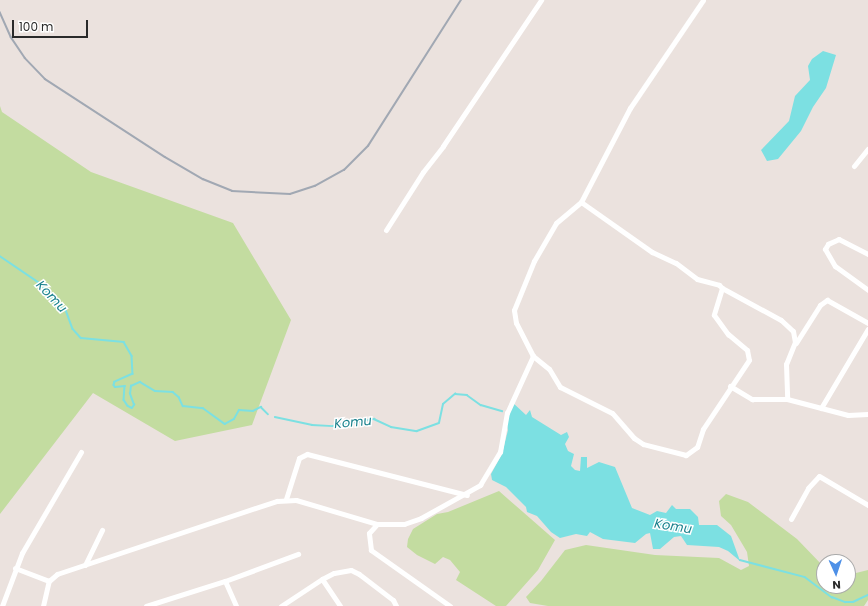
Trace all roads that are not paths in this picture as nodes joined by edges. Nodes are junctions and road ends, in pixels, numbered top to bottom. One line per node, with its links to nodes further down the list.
1 (541, 0): 6 (street)
2 (703, 0): 5 (street)
3 (868, 149): 4 (street)
4 (854, 166)
5 (581, 202): 8 (street); 13 (street)
6 (386, 230)
7 (868, 254): 9 (street)
8 (722, 288): 12 (street); 14 (street)
9 (868, 290)
10 (868, 323): 12 (street)
11 (868, 328): 16 (street)
12 (790, 352): 15 (street)
13 (533, 356): 14 (street); 19 (street)
14 (730, 386): 15 (street)
15 (787, 399): 16 (street)
16 (821, 408): 17 (street)
17 (868, 414)
18 (81, 452): 27 (street)
19 (467, 495): 20 (street); 23 (street)
20 (286, 499): 23 (street); 26 (street)
21 (868, 505): 22 (street)
22 (790, 519)
23 (377, 524): 40 (street)
24 (102, 530): 26 (street)
25 (298, 554): 30 (street)
26 (85, 565): 29 (street)
27 (15, 568): 29 (street); 32 (street)
28 (322, 579): 31 (street); 36 (street); 37 (street)
29 (49, 581): 33 (street)
30 (225, 581): 34 (street); 35 (street)
31 (393, 600): 38 (street); 39 (street)
32 (2, 606)
33 (43, 606)
34 (146, 606)
35 (236, 606)
36 (282, 606)
37 (340, 606)
38 (396, 606)
39 (401, 606)
40 (450, 606)

